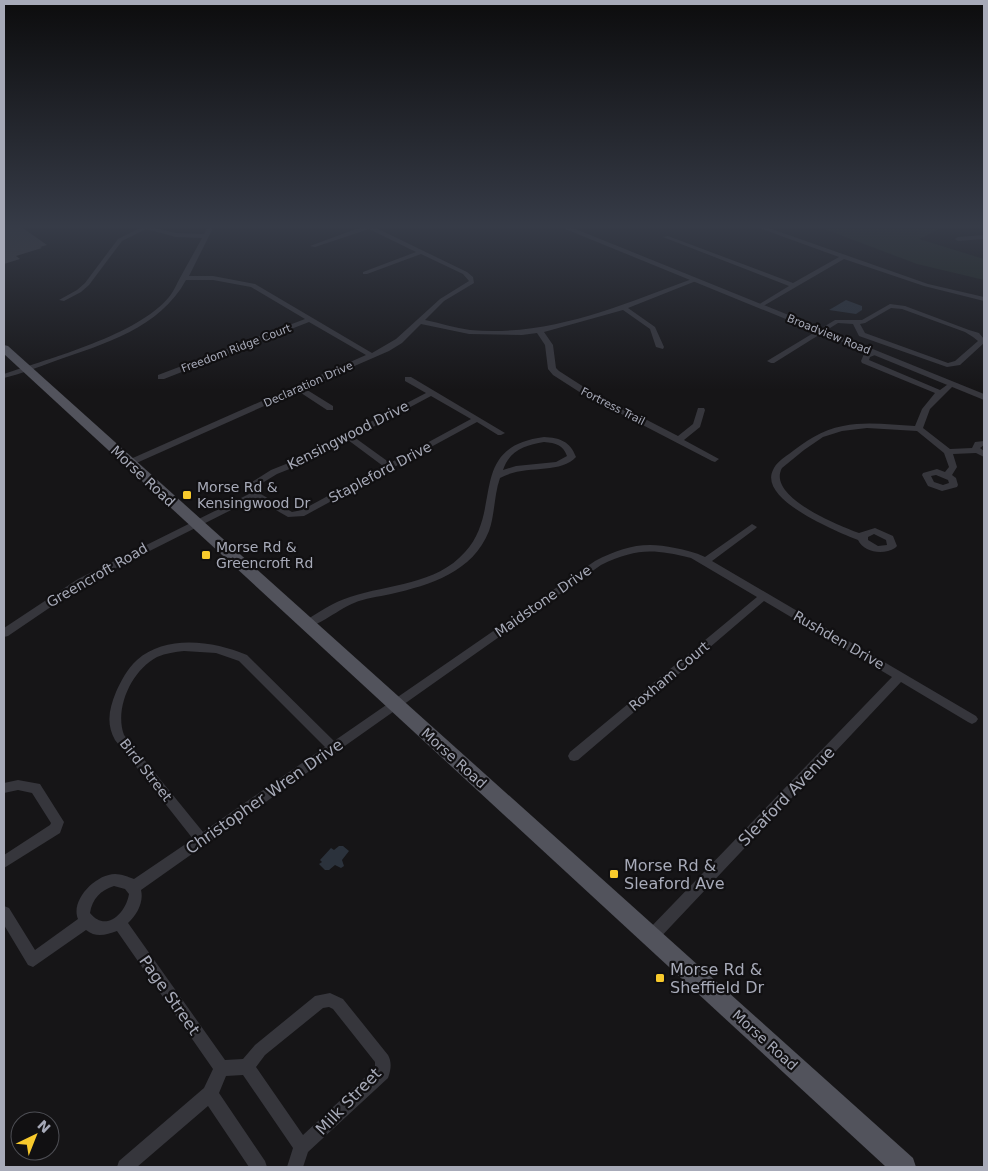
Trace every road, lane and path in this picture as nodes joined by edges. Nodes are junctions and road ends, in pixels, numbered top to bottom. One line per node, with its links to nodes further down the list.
1 (90, 281): 12 (street)
2 (181, 281): 25 (street)
3 (228, 281): 15 (street)
4 (472, 281): 16 (street, Declaration Drive)
5 (692, 281): 14 (street)
6 (696, 281): 13 (street, Broadview Road)
7 (780, 281): 10 (street)
8 (803, 281): 10 (street)
9 (914, 281): 11 (street)
10 (794, 286): 13 (street)
11 (984, 299)
12 (62, 300)
13 (760, 306): 19 (street, Broadview Road)
14 (623, 307): 18 (street); 20 (street)
15 (310, 319): 23 (street); 27 (street, Freedom Ridge Court)
16 (419, 321): 18 (street); 23 (street, Declaration Drive)
17 (856, 322): 17 (street); 19 (street)
18 (539, 330): 40 (street, Fortress Trail)
19 (820, 331): 22 (street, Broadview Road); 24 (street)
20 (660, 346)
21 (4, 348): 25 (main road, Morse Road)
22 (876, 353): 29 (street, Broadview Road); 31 (street)
23 (372, 356): 30 (street, Declaration Drive)
24 (771, 361)
25 (25, 368): 26 (street); 45 (main road, Morse Road)
26 (4, 376)
27 (161, 377)
28 (408, 379): 32 (street)
29 (951, 384): 31 (street); 33 (street, Broadview Road)
30 (299, 388): 34 (street); 45 (street, Declaration Drive)
31 (940, 392): 37 (street)
32 (431, 393): 36 (street); 39 (street, Kensingwood Drive)
33 (984, 397)
34 (330, 408)
35 (701, 410): 40 (street)
36 (477, 420): 38 (street); 46 (street, Stapleford Drive)
37 (919, 429): 42 (street); 52 (street)
38 (501, 433)
39 (348, 436): 46 (street); 49 (street, Kensingwood Drive)
40 (678, 440): 44 (street, Fortress Trail)
41 (984, 443): 43 (street)
42 (948, 452): 43 (street); 47 (street)
43 (981, 453)
44 (715, 459)
45 (129, 463): 50 (main road, Morse Road)
46 (390, 467): 49 (street, Stapleford Drive)
47 (948, 475)
48 (496, 477): 48 (street); 55 (street)
49 (256, 494): 50 (street)
50 (195, 524): 55 (main road, Morse Road); 56 (street, Greencroft Road)
51 (752, 527): 53 (street)
52 (862, 538)
53 (706, 561): 54 (street, Rushden Drive); 58 (street, Maidstone Drive)
54 (764, 596): 57 (street, Rushden Drive); 61 (street, Roxham Court)
55 (307, 625): 58 (main road, Morse Road)
56 (4, 633)
57 (900, 676): 59 (street, Rushden Drive); 69 (street, Sleaford Avenue)
58 (395, 705): 60 (street, Christopher Wren Drive); 69 (main road, Morse Road)
59 (972, 719)
60 (333, 747): 63 (street, Christopher Wren Drive); 63 (street, Bird Street)
61 (574, 756)
62 (4, 788): 64 (street)
63 (202, 840): 65 (street, Christopher Wren Drive)
64 (4, 862)
65 (134, 888): 67 (street); 68 (street)
66 (4, 913): 67 (street)
67 (86, 921): 68 (street)
68 (120, 923): 71 (street, Page Street)
69 (651, 937): 74 (main road, Morse Road)
70 (247, 1067): 71 (street); 73 (street); 73 (street, Milk Street)
71 (221, 1068): 72 (street)
72 (210, 1094): 75 (street); 76 (street)
73 (302, 1147): 77 (street)
74 (886, 1161): 78 (main road, Morse Road)
75 (125, 1167)
76 (259, 1167)
77 (295, 1167)
78 (904, 1167)

